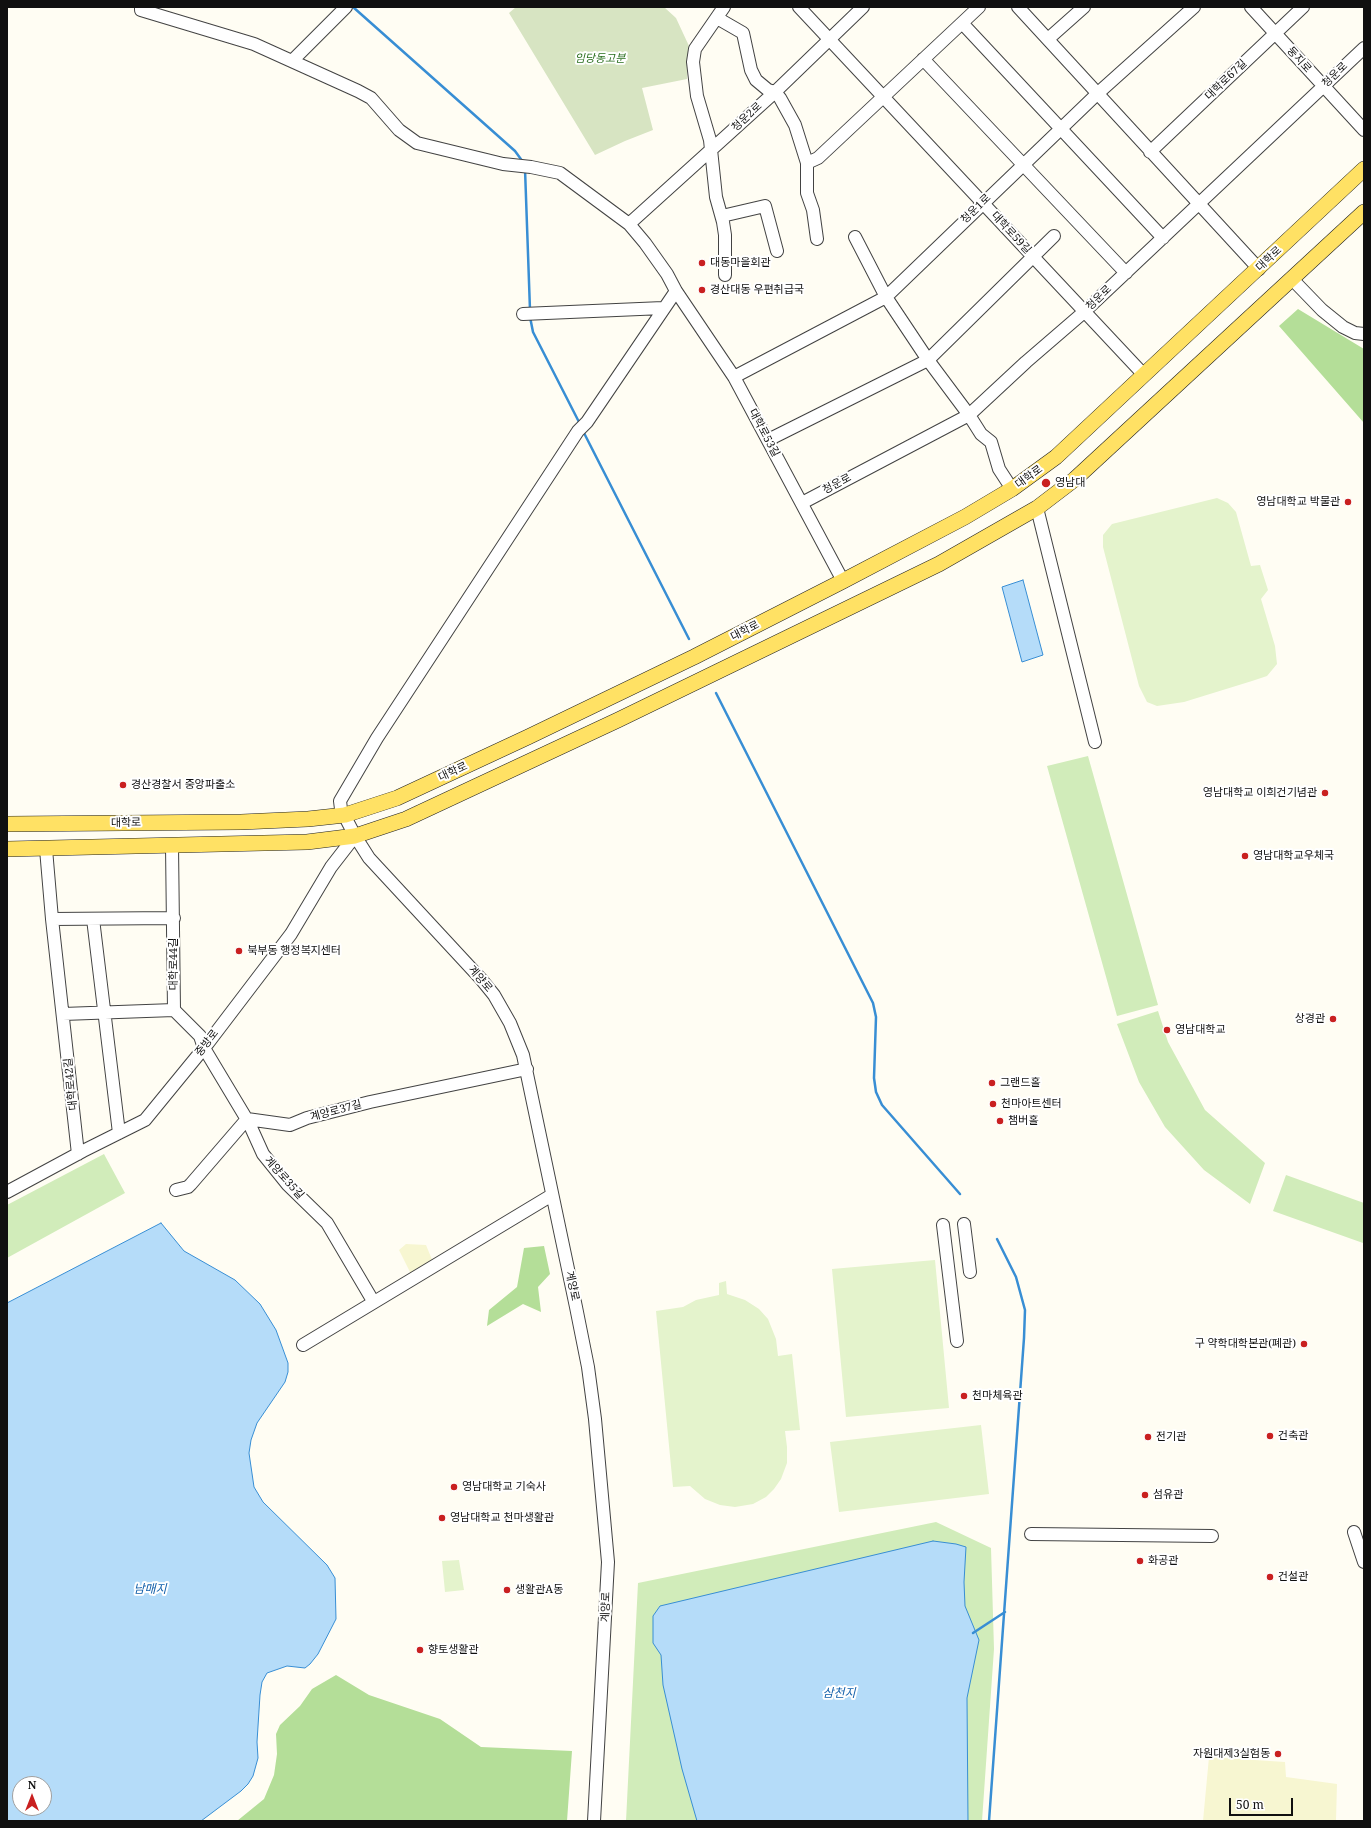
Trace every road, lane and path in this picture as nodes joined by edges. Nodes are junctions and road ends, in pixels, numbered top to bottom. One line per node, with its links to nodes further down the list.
1 (140, 7): 19 (street, 대학로53길)
2 (724, 7): 12 (street)
3 (799, 7): 15 (street, 대학로59길)
4 (863, 7): 15 (street, 청운2로)
5 (979, 7): 13 (street)
6 (1018, 7): 16 (street)
7 (1084, 7): 16 (street)
8 (1194, 7): 22 (street, 청운1로)
9 (1251, 7): 14 (street, 둥지로)
10 (1303, 7): 14 (street, 대학로67길)
11 (342, 10): 19 (street)
12 (717, 18): 21 (street); 26 (street)
13 (962, 23): 18 (street); 24 (street)
14 (1275, 33): 20 (street, 둥지로); 27 (street, 대학로67길)
15 (828, 39): 21 (street, 청운2로); 23 (street, 대학로59길)
16 (1048, 39): 22 (street)
17 (1364, 48): 20 (street, 청운로)
18 (923, 59): 23 (street); 29 (street)
19 (292, 61): 35 (street, 대학로53길)
20 (1324, 86): 25 (street, 둥지로); 32 (street, 청운로)
21 (774, 92): 26 (street, 청운2로); 28 (street)
22 (1097, 94): 24 (street, 청운1로); 27 (street)
23 (882, 97): 28 (street); 31 (street, 대학로59길)
24 (1061, 128): 29 (street, 청운1로); 38 (street)
25 (1364, 130)
26 (712, 150): 34 (street); 35 (street, 청운2로)
27 (1150, 152): 32 (street)
28 (807, 162): 39 (street)
29 (1022, 165): 31 (street, 청운1로); 43 (street)
30 (1364, 169): 42 (main road, 대학로)
31 (983, 202): 41 (street, 대학로59길); 47 (street, 청운1로)
32 (1199, 204): 38 (street, 청운로); 42 (street)
33 (1364, 212): 45 (main road)
34 (722, 216): 40 (street); 44 (street)
35 (629, 224): 46 (street, 대학로53길)
36 (1054, 236): 41 (street)
37 (855, 237): 47 (street)
38 (1163, 238): 43 (street, 청운로)
39 (817, 239)
40 (777, 251)
41 (1033, 258): 49 (street, 대학로59길); 52 (street)
42 (1259, 269): 53 (main road, 대학로)
43 (1126, 273): 49 (street, 청운로)
44 (725, 275)
45 (1292, 279): 51 (street); 59 (main road)
46 (676, 291): 48 (street, 계양로); 54 (street, 대학로53길)
47 (886, 297): 52 (street); 54 (street, 청운1로)
48 (663, 308): 50 (street); 62 (street, 계양로)
49 (1084, 312): 53 (street, 대학로59길); 55 (street, 청운로)
50 (522, 314)
51 (1364, 334)
52 (928, 360): 55 (street); 56 (street)
53 (1144, 375): 57 (main road, 대학로)
54 (734, 377): 56 (street, 대학로53길)
55 (969, 415): 57 (street); 58 (street, 청운로)
56 (768, 440): 58 (street, 대학로53길)
57 (1012, 489): 60 (main road, 대학로)
58 (802, 503): 60 (street, 대학로53길)
59 (1037, 508): 61 (street); 64 (main road)
60 (842, 581): 62 (main road, 대학로)
61 (1095, 742)
62 (345, 815): 63 (main road, 대학로); 64 (street, 계양로)
63 (7, 824)
64 (354, 836): 65 (main road); 74 (street, 중방로); 75 (street, 계양로)
65 (172, 846): 67 (main road); 68 (street, 대학로44길)
66 (7, 849): 67 (main road)
67 (46, 849): 69 (street, 대학로42길)
68 (174, 918): 70 (street); 71 (street, 대학로44길)
69 (52, 919): 70 (street); 73 (street, 대학로42길)
70 (93, 919): 72 (street)
71 (174, 1010): 72 (street); 74 (street)
72 (104, 1012): 73 (street); 77 (street)
73 (63, 1014): 78 (street, 대학로42길)
74 (204, 1048): 76 (street, 계양로35길); 77 (street, 중방로)
75 (527, 1069): 76 (street, 계양로37길); 81 (street, 계양로)
76 (247, 1119): 79 (street); 85 (street, 계양로35길)
77 (119, 1133): 78 (street, 중방로)
78 (78, 1154): 80 (street, 중방로)
79 (176, 1190)
80 (7, 1192)
81 (552, 1196): 85 (street); 92 (street, 계양로)
82 (964, 1224): 84 (street)
83 (943, 1226): 86 (street)
84 (970, 1272)
85 (373, 1301): 87 (street)
86 (957, 1341)
87 (303, 1345)
88 (1354, 1532): 91 (street)
89 (1031, 1534): 90 (street)
90 (1212, 1536)
91 (1364, 1562)
92 (594, 1821)

